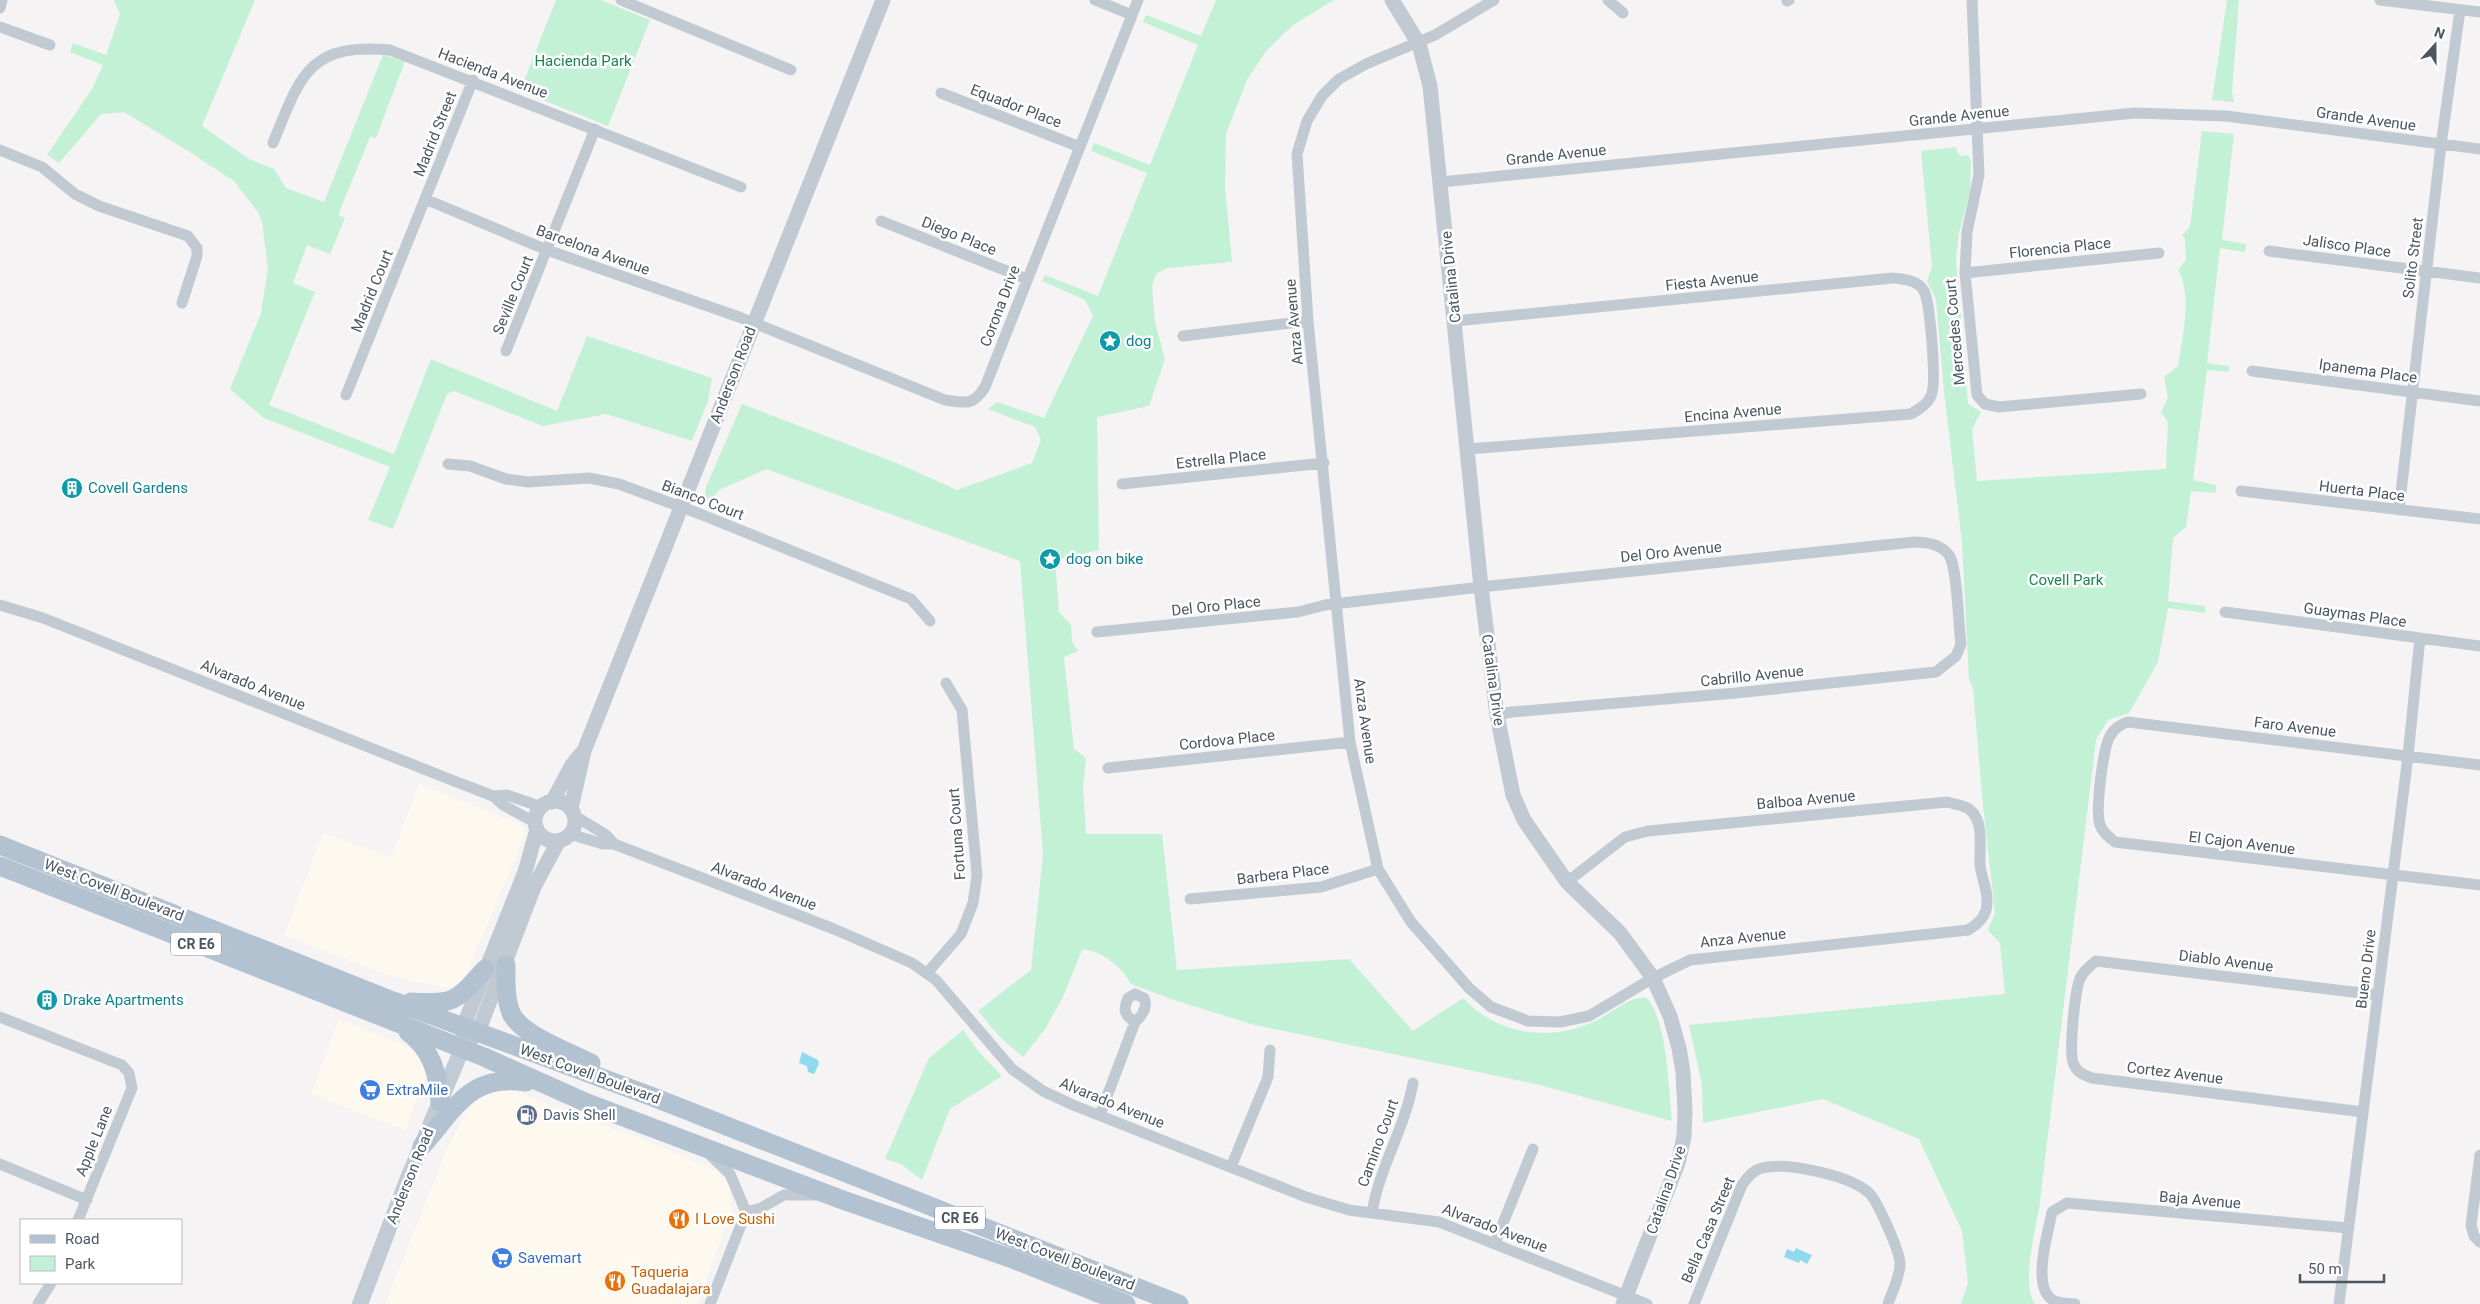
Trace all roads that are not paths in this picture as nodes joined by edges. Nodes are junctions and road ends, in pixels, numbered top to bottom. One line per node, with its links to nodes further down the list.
1 (2, 0): 12 (street)
2 (621, 0): 14 (street)
3 (655, 0): 14 (street)
4 (883, 0): 45 (street, Anderson Road)
5 (1095, 0): 17 (street)
6 (1138, 0): 17 (street, Corona Drive)
7 (1392, 0): 19 (street, Catalina Drive)
8 (1494, 0): 19 (street, Anza Avenue)
9 (1608, 0): 15 (street)
10 (1972, 0): 25 (street, Mercedes Court)
11 (2380, 0): 13 (street)
12 (0, 8)
13 (2460, 10): 16 (street); 27 (street, Solito Street)
14 (650, 12): 21 (street)
15 (1623, 12)
16 (2480, 12)
17 (1132, 14): 28 (street, Corona Drive)
18 (0, 27): 20 (street)
19 (1419, 44): 31 (street, Catalina Drive); 43 (street, Anza Avenue)
20 (50, 45)
21 (791, 70)
22 (473, 80): 24 (street, Hacienda Avenue); 26 (street, Hacienda Avenue); 33 (street, Madrid Street)
23 (942, 93): 28 (street, Equador Place)
24 (595, 129): 32 (street, Hacienda Avenue); 35 (street, Seville Court)
25 (1977, 130): 27 (street, Grande Avenue); 31 (street, Grande Avenue); 39 (street, Mercedes Court)
26 (273, 143)
27 (2441, 145): 29 (street, Grande Avenue); 38 (street, Solito Street)
28 (1080, 147): 41 (street, Corona Drive)
29 (2480, 149)
30 (0, 150): 42 (street)
31 (1441, 182): 44 (street, Catalina Drive)
32 (741, 187)
33 (425, 199): 35 (street, Barcelona Avenue); 52 (street, Madrid Court)
34 (881, 221): 41 (street, Diego Place)
35 (546, 250): 45 (street, Barcelona Avenue); 48 (street, Seville Court)
36 (2269, 251): 38 (street, Jalisco Place)
37 (2159, 253): 39 (street, Florencia Place)
38 (2426, 272): 40 (street, Jalisco Place); 50 (street, Solito Street)
39 (1965, 273): 51 (street, Mercedes Court)
40 (2480, 278)
41 (1027, 279): 45 (street, Corona Drive)
42 (182, 303)
43 (1308, 321): 47 (street); 55 (street, Anza Avenue)
44 (1455, 321): 46 (street, Fiesta Avenue); 54 (street, Catalina Drive)
45 (753, 323): 59 (street, Anderson Road)
46 (1931, 335): 54 (street, Encina Avenue)
47 (1183, 336)
48 (506, 351)
49 (2252, 371): 50 (street, Ipanema Place)
50 (2412, 392): 53 (street, Ipanema Place); 60 (street, Solito Street)
51 (2141, 394)
52 (346, 395)
53 (2480, 401)
54 (1468, 449): 62 (street, Catalina Drive)
55 (1324, 463): 57 (street, Estrella Place); 63 (street, Anza Avenue)
56 (448, 464): 59 (street, Bianco Court)
57 (1122, 484)
58 (2241, 491): 60 (street, Huerta Place)
59 (681, 507): 67 (street, Bianco Court); 75 (street, Anderson Road)
60 (2399, 510): 61 (street, Huerta Place)
61 (2480, 520)
62 (1481, 587): 63 (street, Del Oro Avenue); 65 (street, Del Oro Avenue); 72 (street, Catalina Drive)
63 (1337, 604): 68 (street, Del Oro Place); 74 (street, Anza Avenue)
64 (0, 605): 79 (street, Alvarado Avenue)
65 (1956, 609): 72 (street, Cabrillo Avenue)
66 (2225, 612): 69 (street, Guaymas Place)
67 (930, 621)
68 (1097, 632)
69 (2420, 638): 70 (street, Guaymas Place); 76 (street, Bueno Drive)
70 (2480, 646)
71 (946, 683): 95 (street, Fortuna Court)
72 (1497, 715): 89 (street, Catalina Drive)
73 (2111, 734): 76 (street, Faro Avenue); 88 (street, El Cajon Avenue)
74 (1350, 742): 78 (street, Cordova Place); 87 (street, Anza Avenue)
75 (584, 751): 80 (street, Anderson Road); 81 (street, Anderson Road)
76 (2408, 756): 77 (street, Faro Avenue); 88 (street, Bueno Drive)
77 (2480, 765)
78 (1108, 768)
79 (494, 796): 80 (street, Alvarado Avenue); 82 (street, Alvarado Avenue)
80 (547, 804): 81 (street); 82 (street)
81 (573, 812): 83 (street); 84 (street, Alvarado Avenue)
82 (536, 826): 83 (street); 94 (street, Anderson Road)
83 (564, 838): 84 (street, Alvarado Avenue); 93 (street, Anderson Road)
84 (614, 844): 95 (street, Alvarado Avenue)
85 (0, 845): 99 (main road, West Covell Boulevard / CR E6)
86 (0, 866): 101 (main road, West Covell Boulevard / CR E6)
87 (1378, 869): 91 (street, Barbera Place); 96 (street, Anza Avenue)
88 (2394, 876): 90 (street, El Cajon Avenue); 98 (street, Bueno Drive)
89 (1567, 882): 92 (street, Balboa Avenue); 96 (street, Catalina Drive)
90 (2480, 886)
91 (1190, 899)
92 (1988, 899): 96 (street, Anza Avenue)
93 (506, 965): 103 (street, Anderson Road); 108 (main road)
94 (485, 969): 99 (main road); 103 (street, Anderson Road)
95 (928, 972): 111 (street, Alvarado Avenue)
96 (1653, 978): 127 (street, Catalina Drive)
97 (2079, 980): 98 (street, Diablo Avenue); 110 (street, Cortez Avenue)
98 (2378, 995): 110 (street, Bueno Drive)
99 (393, 1001): 103 (main road, West Covell Boulevard / CR E6)
100 (0, 1017): 119 (street, Apple Lane)
101 (393, 1021): 104 (main road, West Covell Boulevard / CR E6); 109 (main road)
102 (1134, 1022): 111 (street)
103 (471, 1029): 104 (street, Anderson Road); 108 (main road, West Covell Boulevard / CR E6)
104 (462, 1049): 107 (main road, West Covell Boulevard / CR E6); 109 (main road, Anderson Road)
105 (1270, 1050): 117 (street)
106 (1413, 1083): 121 (street, Camino Court)
107 (546, 1085): 112 (main road); 113 (main road, West Covell Boulevard / CR E6)
108 (653, 1097): 132 (main road, West Covell Boulevard / CR E6)
109 (440, 1102): 112 (main road, Anderson Road)
110 (2363, 1112): 123 (street, Bueno Drive)
111 (1100, 1115): 117 (street, Alvarado Avenue)
112 (422, 1146): 129 (main road, Anderson Road)
113 (701, 1147): 118 (main road, West Covell Boulevard / CR E6); 120 (street)
114 (1533, 1150): 125 (street)
115 (2480, 1155): 124 (street)
116 (0, 1164): 119 (street)
117 (1231, 1167): 121 (street, Alvarado Avenue)
118 (830, 1195): 120 (street); 131 (main road, West Covell Boulevard / CR E6)
119 (87, 1200): 122 (street, Apple Lane)
120 (746, 1212): 130 (street)
121 (1372, 1213): 125 (street, Alvarado Avenue)
122 (78, 1219)
123 (2349, 1228): 136 (street, Baja Avenue); 137 (street, Bueno Drive)
124 (2480, 1242)
125 (1495, 1243): 127 (street, Alvarado Avenue)
126 (50, 1284): 128 (street)
127 (1625, 1300): 133 (street, Alvarado Avenue)
128 (38, 1304)
129 (360, 1304)
130 (710, 1304)
131 (1126, 1304)
132 (1179, 1304)
133 (1647, 1304)
134 (1694, 1304): 135 (street, Bella Casa Street)
135 (1888, 1304)
136 (2075, 1304)
137 (2339, 1304)

